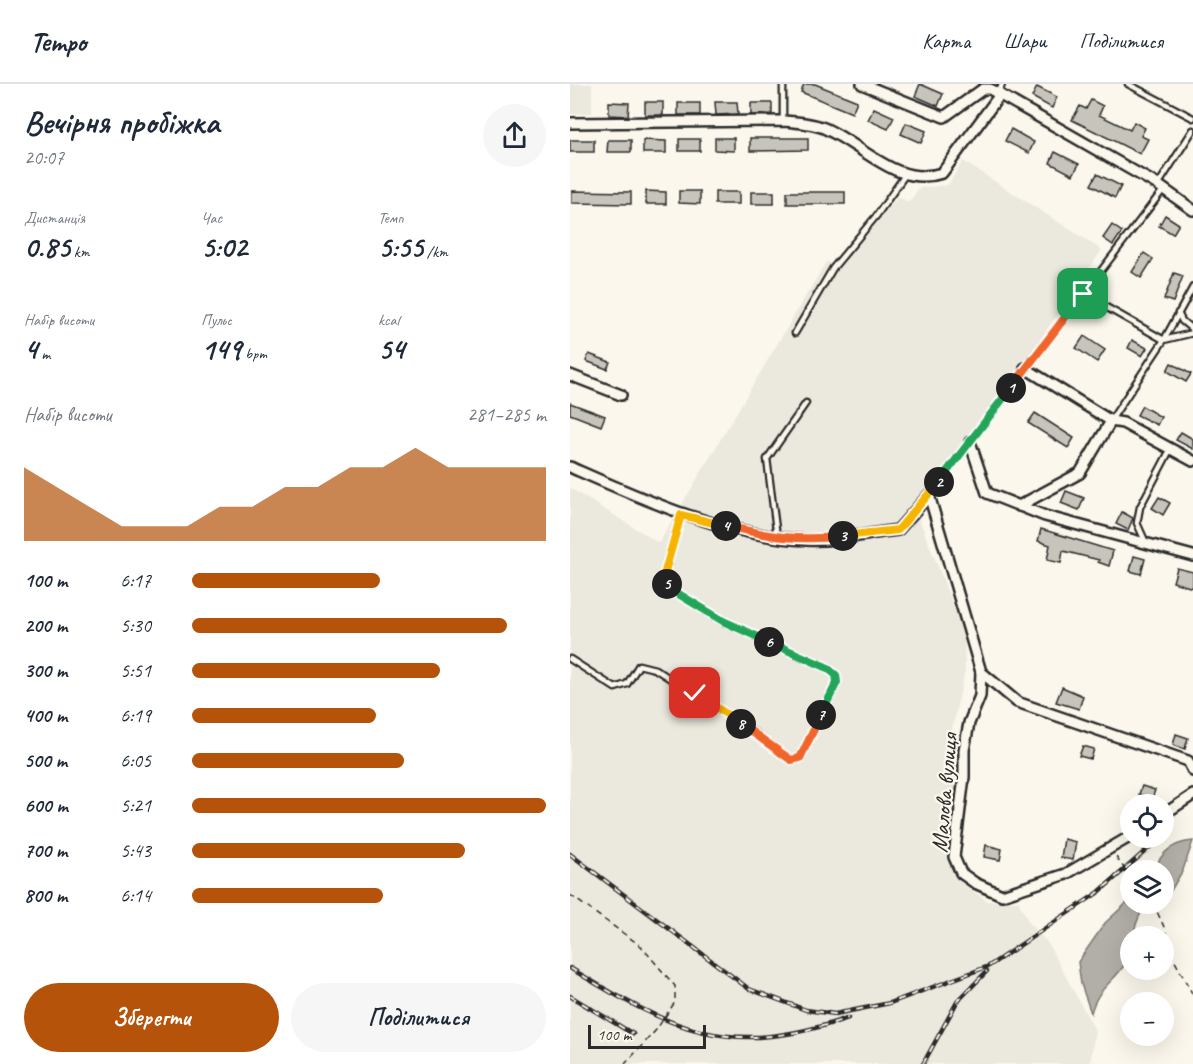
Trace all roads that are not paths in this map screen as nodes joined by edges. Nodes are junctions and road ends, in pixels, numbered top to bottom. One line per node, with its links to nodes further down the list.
1 (783, 84): 7 (lane)
2 (862, 84): 5 (street)
3 (1002, 84): 5 (lane)
4 (1128, 84): 6 (lane)
5 (999, 96): 10 (street); 11 (street)
6 (1193, 118)
7 (783, 120): 8 (street); 10 (street)
8 (570, 123)
9 (1193, 130): 11 (lane)
10 (905, 175): 17 (lane)
11 (1161, 187): 12 (street); 14 (lane)
12 (1193, 210)
13 (1193, 287): 15 (lane)
14 (1083, 294): 18 (lane); 19 (lane)
15 (1178, 313): 16 (lane); 18 (lane)
16 (1193, 331): 18 (lane)
17 (795, 333)
18 (1164, 340): 23 (lane)
19 (1025, 368): 23 (street); 24 (lane)
20 (570, 375): 21 (street)
21 (621, 395)
22 (806, 403): 31 (lane)
23 (1111, 421): 25 (street); 29 (street)
24 (970, 442): 28 (lane); 29 (street)
25 (1171, 448): 26 (street); 32 (lane)
26 (1193, 461)
27 (570, 467): 30 (street)
28 (929, 495): 31 (street); 35 (street, Малова вулиця)
29 (1019, 506): 32 (street)
30 (681, 515): 31 (street); 34 (lane)
31 (777, 537)
32 (1147, 544): 33 (street)
33 (1193, 556)
34 (570, 659)
35 (981, 672): 36 (street); 39 (street, Малова вулиця)
36 (1193, 771)
37 (1193, 795): 38 (street)
38 (1174, 807)
39 (1120, 842)

